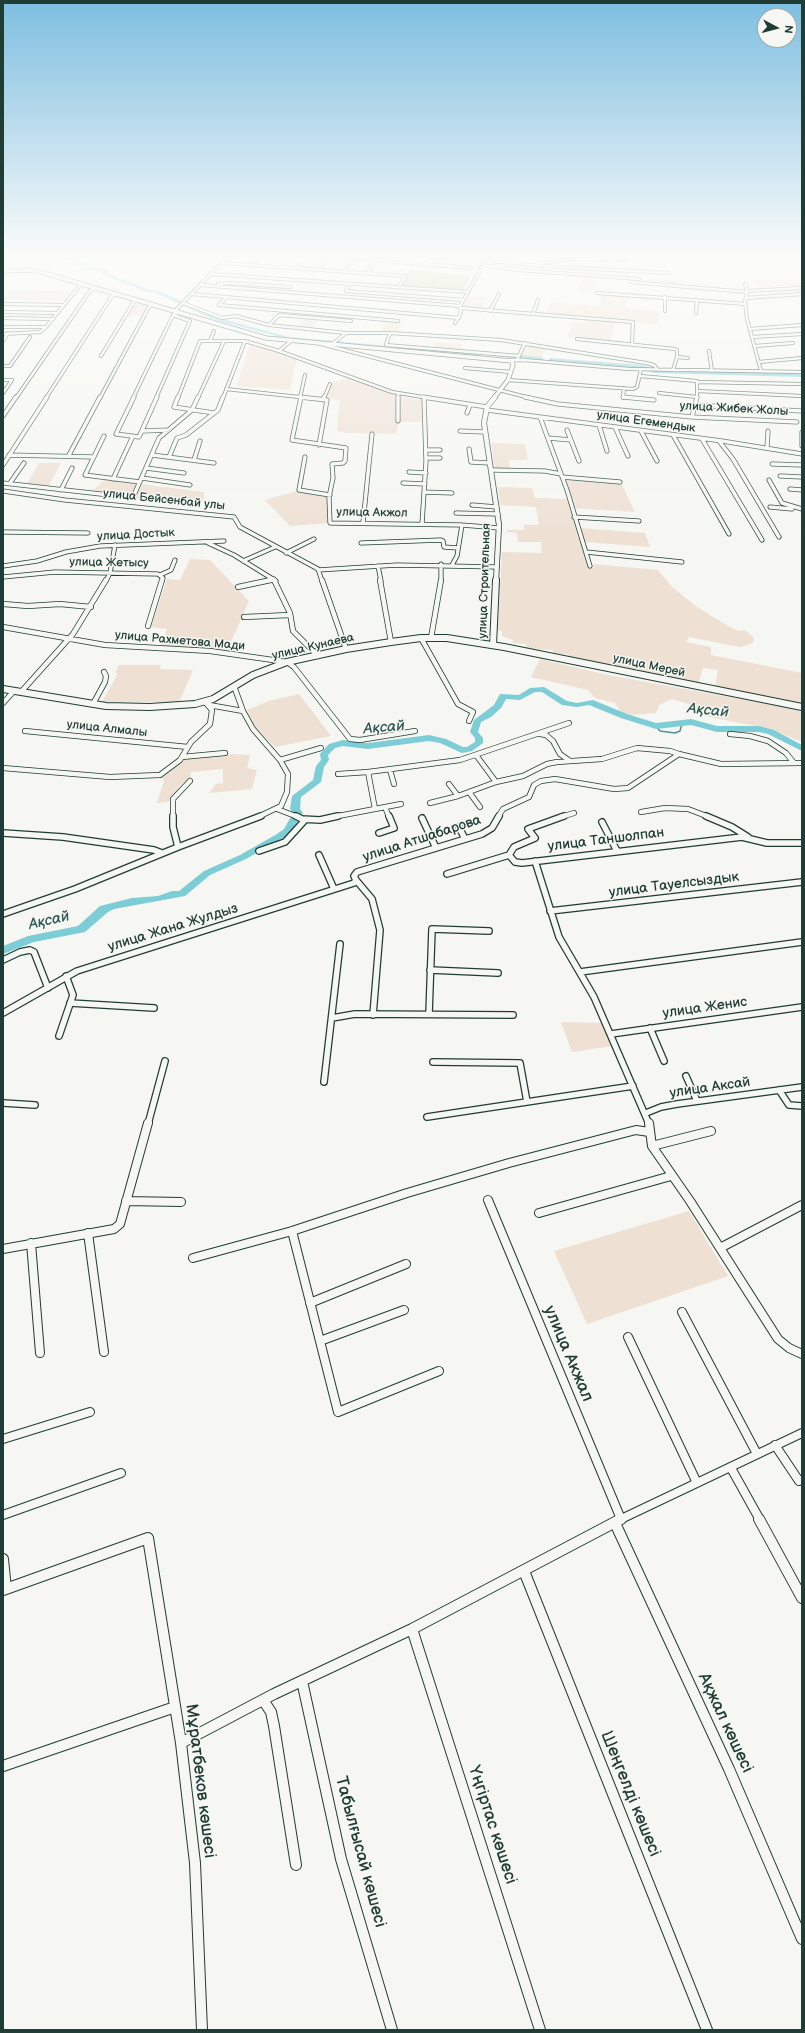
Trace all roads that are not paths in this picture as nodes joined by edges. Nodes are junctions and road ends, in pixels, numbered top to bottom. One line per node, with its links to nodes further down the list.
1 (20, 351): 29 (street)
2 (48, 351): 65 (street)
3 (77, 351): 99 (street)
4 (104, 351): 21 (street)
5 (125, 351): 97 (street)
6 (157, 351): 83 (street)
7 (177, 351): 74 (street)
8 (196, 351): 61 (street)
9 (219, 351): 61 (street)
10 (241, 351): 46 (street)
11 (279, 351): 51 (street, улица Егемендык)
12 (347, 351): 48 (street, улица Жибек Жолы)
13 (433, 351): 20 (main road)
14 (436, 351): 20 (street)
15 (521, 351): 22 (street)
16 (573, 351): 32 (street)
17 (677, 351): 23 (street)
18 (709, 351): 34 (street)
19 (756, 351): 28 (street)
20 (446, 352): 22 (street); 26 (main road)
21 (101, 356)
22 (518, 357): 26 (street); 27 (street)
23 (677, 357): 24 (street); 33 (street)
24 (688, 358)
25 (802, 358): 28 (street)
26 (510, 360): 36 (main road)
27 (524, 360): 31 (street)
28 (759, 362): 35 (street)
29 (3, 366)
30 (465, 368): 36 (street)
31 (643, 369): 32 (street); 39 (street)
32 (657, 369): 33 (street)
33 (673, 370): 34 (street)
34 (712, 371): 35 (street)
35 (761, 371): 37 (street)
36 (511, 372): 41 (main road)
37 (802, 372)
38 (305, 375): 54 (street)
39 (640, 376): 42 (street); 45 (street)
40 (3, 380): 49 (street)
41 (508, 380): 45 (street); 48 (main road)
42 (696, 382): 44 (street); 47 (street)
43 (330, 384): 56 (street)
44 (802, 384)
45 (624, 388): 57 (street)
46 (226, 389): 54 (street); 63 (street)
47 (697, 390): 52 (street); 53 (street)
48 (500, 391): 60 (main road); 67 (street, улица Жибек Жолы)
49 (3, 393)
50 (659, 393): 53 (street)
51 (398, 394): 55 (street, улица Егемендык); 68 (street)
52 (802, 396)
53 (697, 397): 59 (street)
54 (301, 398): 56 (street); 89 (street)
55 (424, 398): 58 (street, улица Егемендык); 93 (street)
56 (323, 400): 89 (street)
57 (654, 400)
58 (470, 405): 60 (street, улица Егемендык); 64 (street)
59 (695, 405): 62 (street); 67 (street)
60 (487, 409): 66 (street, улица Егемендык); 77 (main road, улица Строительная)
61 (192, 410): 63 (street); 72 (street)
62 (802, 411)
63 (214, 413): 102 (street)
64 (467, 413)
65 (3, 416)
66 (540, 417): 70 (street, улица Егемендык); 84 (street)
67 (692, 417): 69 (street, улица Жибек Жолы)
68 (398, 421)
69 (797, 422)
70 (599, 425): 71 (street, улица Егемендык); 95 (street)
71 (615, 427): 76 (street, улица Егемендык); 100 (street)
72 (169, 430): 74 (street); 98 (street)
73 (567, 430): 86 (street)
74 (142, 431): 83 (street)
75 (460, 431): 77 (street)
76 (641, 431): 81 (street, улица Егемендык); 108 (street)
77 (485, 432): 111 (main road, улица Строительная)
78 (768, 432): 91 (street)
79 (802, 432): 90 (street)
80 (372, 434): 150 (street)
81 (673, 435): 85 (street, улица Егемендык); 156 (street)
82 (104, 436): 101 (street)
83 (133, 436): 124 (street)
84 (548, 438): 86 (street); 121 (street)
85 (702, 439): 88 (street, улица Егемендык); 159 (street)
86 (571, 440): 107 (street)
87 (200, 441): 106 (street)
88 (720, 441): 91 (street, улица Егемендык); 157 (street)
89 (319, 445): 140 (street, улица Акжол)
90 (802, 446)
91 (767, 448): 96 (street, улица Егемендык)
92 (469, 449): 111 (street)
93 (426, 450): 94 (street); 104 (street)
94 (440, 450)
95 (607, 451)
96 (802, 453)
97 (69, 455): 99 (street); 101 (street)
98 (152, 455): 102 (street); 116 (street)
99 (10, 456): 113 (street)
100 (628, 456)
101 (94, 457): 124 (street)
102 (169, 457): 106 (street)
103 (305, 457): 140 (street)
104 (426, 458): 105 (street); 120 (street)
105 (440, 458)
106 (194, 460): 109 (street)
107 (580, 461)
108 (657, 461)
109 (214, 462)
110 (24, 463): 129 (street)
111 (490, 463): 117 (main road, улица Строительная)
112 (772, 464): 114 (street)
113 (3, 465)
114 (802, 465)
115 (72, 468): 134 (street)
116 (146, 468): 119 (street); 125 (street)
117 (491, 470): 121 (street); 143 (main road, улица Строительная)
118 (409, 472): 120 (street)
119 (184, 473)
120 (426, 473): 132 (street)
121 (562, 476): 127 (street); 148 (street)
122 (780, 476): 123 (street)
123 (802, 477)
124 (113, 479): 125 (street)
125 (141, 480): 131 (street); 137 (street)
126 (769, 480): 145 (street)
127 (620, 482)
128 (3, 483): 129 (street)
129 (10, 483): 134 (street)
130 (403, 483): 132 (street)
131 (190, 484)
132 (425, 484): 138 (street)
133 (790, 489): 135 (street)
134 (61, 490): 137 (street)
135 (802, 490)
136 (3, 491): 141 (street, улица Бейсенбай улы)
137 (75, 491): 141 (street)
138 (424, 492): 139 (street); 151 (street)
139 (452, 493)
140 (330, 495): 150 (street, улица Акжол)
141 (65, 500): 164 (street, улица Бейсенбай улы)
142 (472, 504): 143 (street)
143 (497, 507): 147 (main road, улица Строительная)
144 (770, 508): 145 (street)
145 (802, 509)
146 (456, 513): 147 (street)
147 (498, 514): 153 (main road, улица Строительная)
148 (574, 517): 149 (street); 166 (street)
149 (639, 521)
150 (363, 523): 151 (street, улица Акжол)
151 (422, 524): 152 (street, улица Акжол)
152 (462, 525): 153 (street, улица Акжол); 165 (street)
153 (499, 528): 176 (main road, улица Строительная)
154 (3, 532): 155 (street)
155 (88, 533)
156 (729, 534)
157 (779, 536)
158 (314, 539): 167 (street)
159 (762, 540)
160 (224, 541): 161 (street, улица Достык)
161 (206, 542): 163 (street, улица Достык); 169 (street)
162 (361, 543): 165 (street)
163 (115, 545): 173 (street, улица Достык); 178 (street)
164 (275, 547): 167 (street, улица Бейсенбай улы); 169 (street)
165 (458, 548): 172 (street)
166 (586, 552): 170 (street); 175 (street)
167 (286, 553): 177 (street, улица Бейсенбай улы)
168 (175, 560): 179 (street)
169 (243, 561): 181 (street)
170 (682, 562)
171 (441, 564): 172 (street); 174 (street); 191 (street)
172 (452, 565): 176 (street)
173 (3, 566)
174 (378, 566): 177 (street); 192 (street)
175 (590, 566)
176 (497, 567): 193 (main road, улица Строительная)
177 (318, 570): 194 (street)
178 (110, 573): 179 (street, улица Жетысу); 180 (street, улица Жетысу); 184 (street)
179 (160, 575): 187 (street, улица Жетысу)
180 (3, 577)
181 (274, 579): 182 (street); 185 (street)
182 (238, 587)
183 (3, 604): 184 (street)
184 (91, 606): 189 (street)
185 (290, 615): 186 (street); 195 (street)
186 (244, 617)
187 (148, 626)
188 (3, 627): 189 (street, улица Рахметова Мади)
189 (68, 638): 196 (street, улица Рахметова Мади); 201 (street)
190 (421, 638): 191 (main road, улица Кунаева); 192 (main road, улица Кунаева); 207 (street)
191 (431, 638): 193 (main road, улица Кунаева)
192 (391, 642): 194 (main road, улица Кунаева)
193 (492, 645): 205 (main road, улица Мерей)
194 (346, 650): 195 (main road, улица Кунаева)
195 (318, 656): 196 (main road, улица Кунаева)
196 (287, 662): 198 (main road, улица Кунаева); 210 (street)
197 (104, 672): 203 (street)
198 (234, 686): 204 (main road, улица Кунаева); 206 (street)
199 (3, 689): 200 (main road, улица Кунаева)
200 (14, 691): 201 (main road, улица Кунаева); 202 (street)
201 (21, 692): 203 (main road, улица Кунаева)
202 (3, 703)
203 (93, 704): 204 (main road, улица Кунаева)
204 (207, 704): 206 (street); 213 (street)
205 (802, 707)
206 (242, 711): 219 (street)
207 (469, 721)
208 (569, 723): 211 (street)
209 (25, 731): 213 (street, улица Алмалы)
210 (415, 731)
211 (539, 734): 217 (street); 220 (street)
212 (730, 734): 221 (street)
213 (188, 747): 218 (street)
214 (321, 748): 219 (street)
215 (225, 753): 218 (street)
216 (679, 754): 220 (street); 221 (street); 248 (street, улица Атшабарова)
217 (476, 755): 224 (street); 228 (street)
218 (182, 757): 223 (street)
219 (280, 760): 237 (street)
220 (570, 761): 228 (street)
221 (794, 763): 222 (street)
222 (802, 763)
223 (3, 768)
224 (390, 770): 225 (street); 229 (street)
225 (368, 772): 226 (street); 238 (street)
226 (338, 774)
227 (190, 781): 250 (street)
228 (496, 782): 231 (street)
229 (394, 784)
230 (449, 784): 232 (street)
231 (470, 792): 232 (street); 236 (street)
232 (458, 796): 233 (street)
233 (430, 803)
234 (401, 804): 235 (street)
235 (385, 807): 238 (street); 246 (street)
236 (480, 807)
237 (277, 809): 242 (street); 250 (street)
238 (375, 809): 242 (street)
239 (641, 812): 247 (street)
240 (574, 813): 256 (street, улица Таншолпан)
241 (422, 818): 251 (street)
242 (303, 819): 253 (street)
243 (602, 822): 252 (street)
244 (459, 827): 248 (street)
245 (3, 833): 254 (street)
246 (379, 833)
247 (749, 837): 249 (street, улица Таншолпан); 252 (street, улица Таншолпан)
248 (465, 839): 251 (street, улица Атшабарова)
249 (802, 843)
250 (178, 847): 254 (street)
251 (436, 848): 259 (street, улица Атшабарова)
252 (617, 850): 257 (street, улица Таншолпан)
253 (259, 851)
254 (162, 853): 263 (street)
255 (319, 854): 261 (street)
256 (508, 854): 257 (street, улица Таншолпан); 258 (street)
257 (535, 861): 262 (street)
258 (447, 874)
259 (356, 880): 261 (street, улица Жана Жулдыз); 279 (street)
260 (802, 882): 262 (street, улица Тауелсыздык)
261 (334, 889): 271 (street, улица Жана Жулдыз)
262 (550, 912): 269 (street)
263 (3, 914)
264 (489, 932): 268 (street)
265 (802, 942): 269 (street)
266 (340, 944): 280 (street)
267 (3, 960): 272 (street)
268 (430, 970): 270 (street); 277 (street)
269 (580, 972): 282 (street)
270 (498, 973)
271 (66, 976): 272 (street, улица Жана Жулдыз); 273 (street)
272 (48, 988): 276 (street, улица Жана Жулдыз)
273 (70, 1003): 275 (street); 283 (street)
274 (802, 1007): 281 (street, улица Женис)
275 (154, 1008)
276 (3, 1013)
277 (429, 1014): 278 (street); 279 (street)
278 (513, 1015)
279 (373, 1016): 280 (street)
280 (332, 1018): 288 (street)
281 (650, 1028): 282 (street, улица Женис); 285 (street)
282 (611, 1034): 289 (street)
283 (59, 1036)
284 (165, 1061): 304 (street)
285 (664, 1061)
286 (433, 1062): 293 (street)
287 (686, 1076): 292 (street)
288 (324, 1082)
289 (633, 1086): 293 (street); 297 (street)
290 (802, 1087): 291 (street, улица Аксай)
291 (779, 1090): 292 (street, улица Аксай); 296 (street)
292 (697, 1101): 297 (street, улица Аксай)
293 (527, 1102): 298 (street)
294 (3, 1103): 295 (street)
295 (35, 1105)
296 (802, 1106)
297 (646, 1113): 300 (street)
298 (426, 1117)
299 (711, 1131): 301 (street)
300 (649, 1132): 301 (street); 308 (street)
301 (652, 1146): 302 (street)
302 (672, 1176): 307 (street); 311 (street)
303 (488, 1200): 334 (street, улица Акжал)
304 (126, 1201): 305 (street); 309 (street)
305 (181, 1202)
306 (802, 1205): 311 (street)
307 (539, 1213)
308 (292, 1231): 313 (street); 315 (street)
309 (88, 1233): 310 (street); 320 (street)
310 (31, 1243): 312 (street); 321 (street)
311 (720, 1248): 322 (street)
312 (3, 1249)
313 (193, 1258)
314 (406, 1264): 315 (street)
315 (310, 1303): 319 (street)
316 (404, 1310): 319 (street)
317 (682, 1312): 328 (street)
318 (628, 1337): 332 (street)
319 (320, 1341): 323 (street)
320 (104, 1352)
321 (40, 1353)
322 (802, 1354)
323 (439, 1371)
324 (90, 1412): 326 (street)
325 (802, 1433): 327 (street)
326 (3, 1439)
327 (775, 1446): 328 (street); 331 (street)
328 (757, 1454): 329 (street)
329 (731, 1468): 332 (street); 338 (street)
330 (121, 1473): 333 (street)
331 (802, 1480)
332 (697, 1483): 334 (street)
333 (3, 1515)
334 (618, 1521): 336 (street); 346 (street, Ақжал көшесі)
335 (3, 1559): 337 (street)
336 (524, 1571): 339 (street); 350 (street, Шеңгелді көшесі)
337 (5, 1590): 342 (street, Мұратбеков көшесі)
338 (802, 1598)
339 (412, 1629): 340 (street); 349 (street, Үңгіртас көшесі)
340 (302, 1681): 341 (street); 348 (street, Табылғысай көшесі)
341 (263, 1700): 343 (street); 345 (street)
342 (175, 1707): 343 (street, Мұратбеков көшесі); 344 (street)
343 (181, 1743): 347 (street, Мұратбеков көшесі)
344 (3, 1766)
345 (296, 1865)
346 (802, 1939)
347 (202, 2030)
348 (392, 2030)
349 (540, 2030)
350 (707, 2030)

